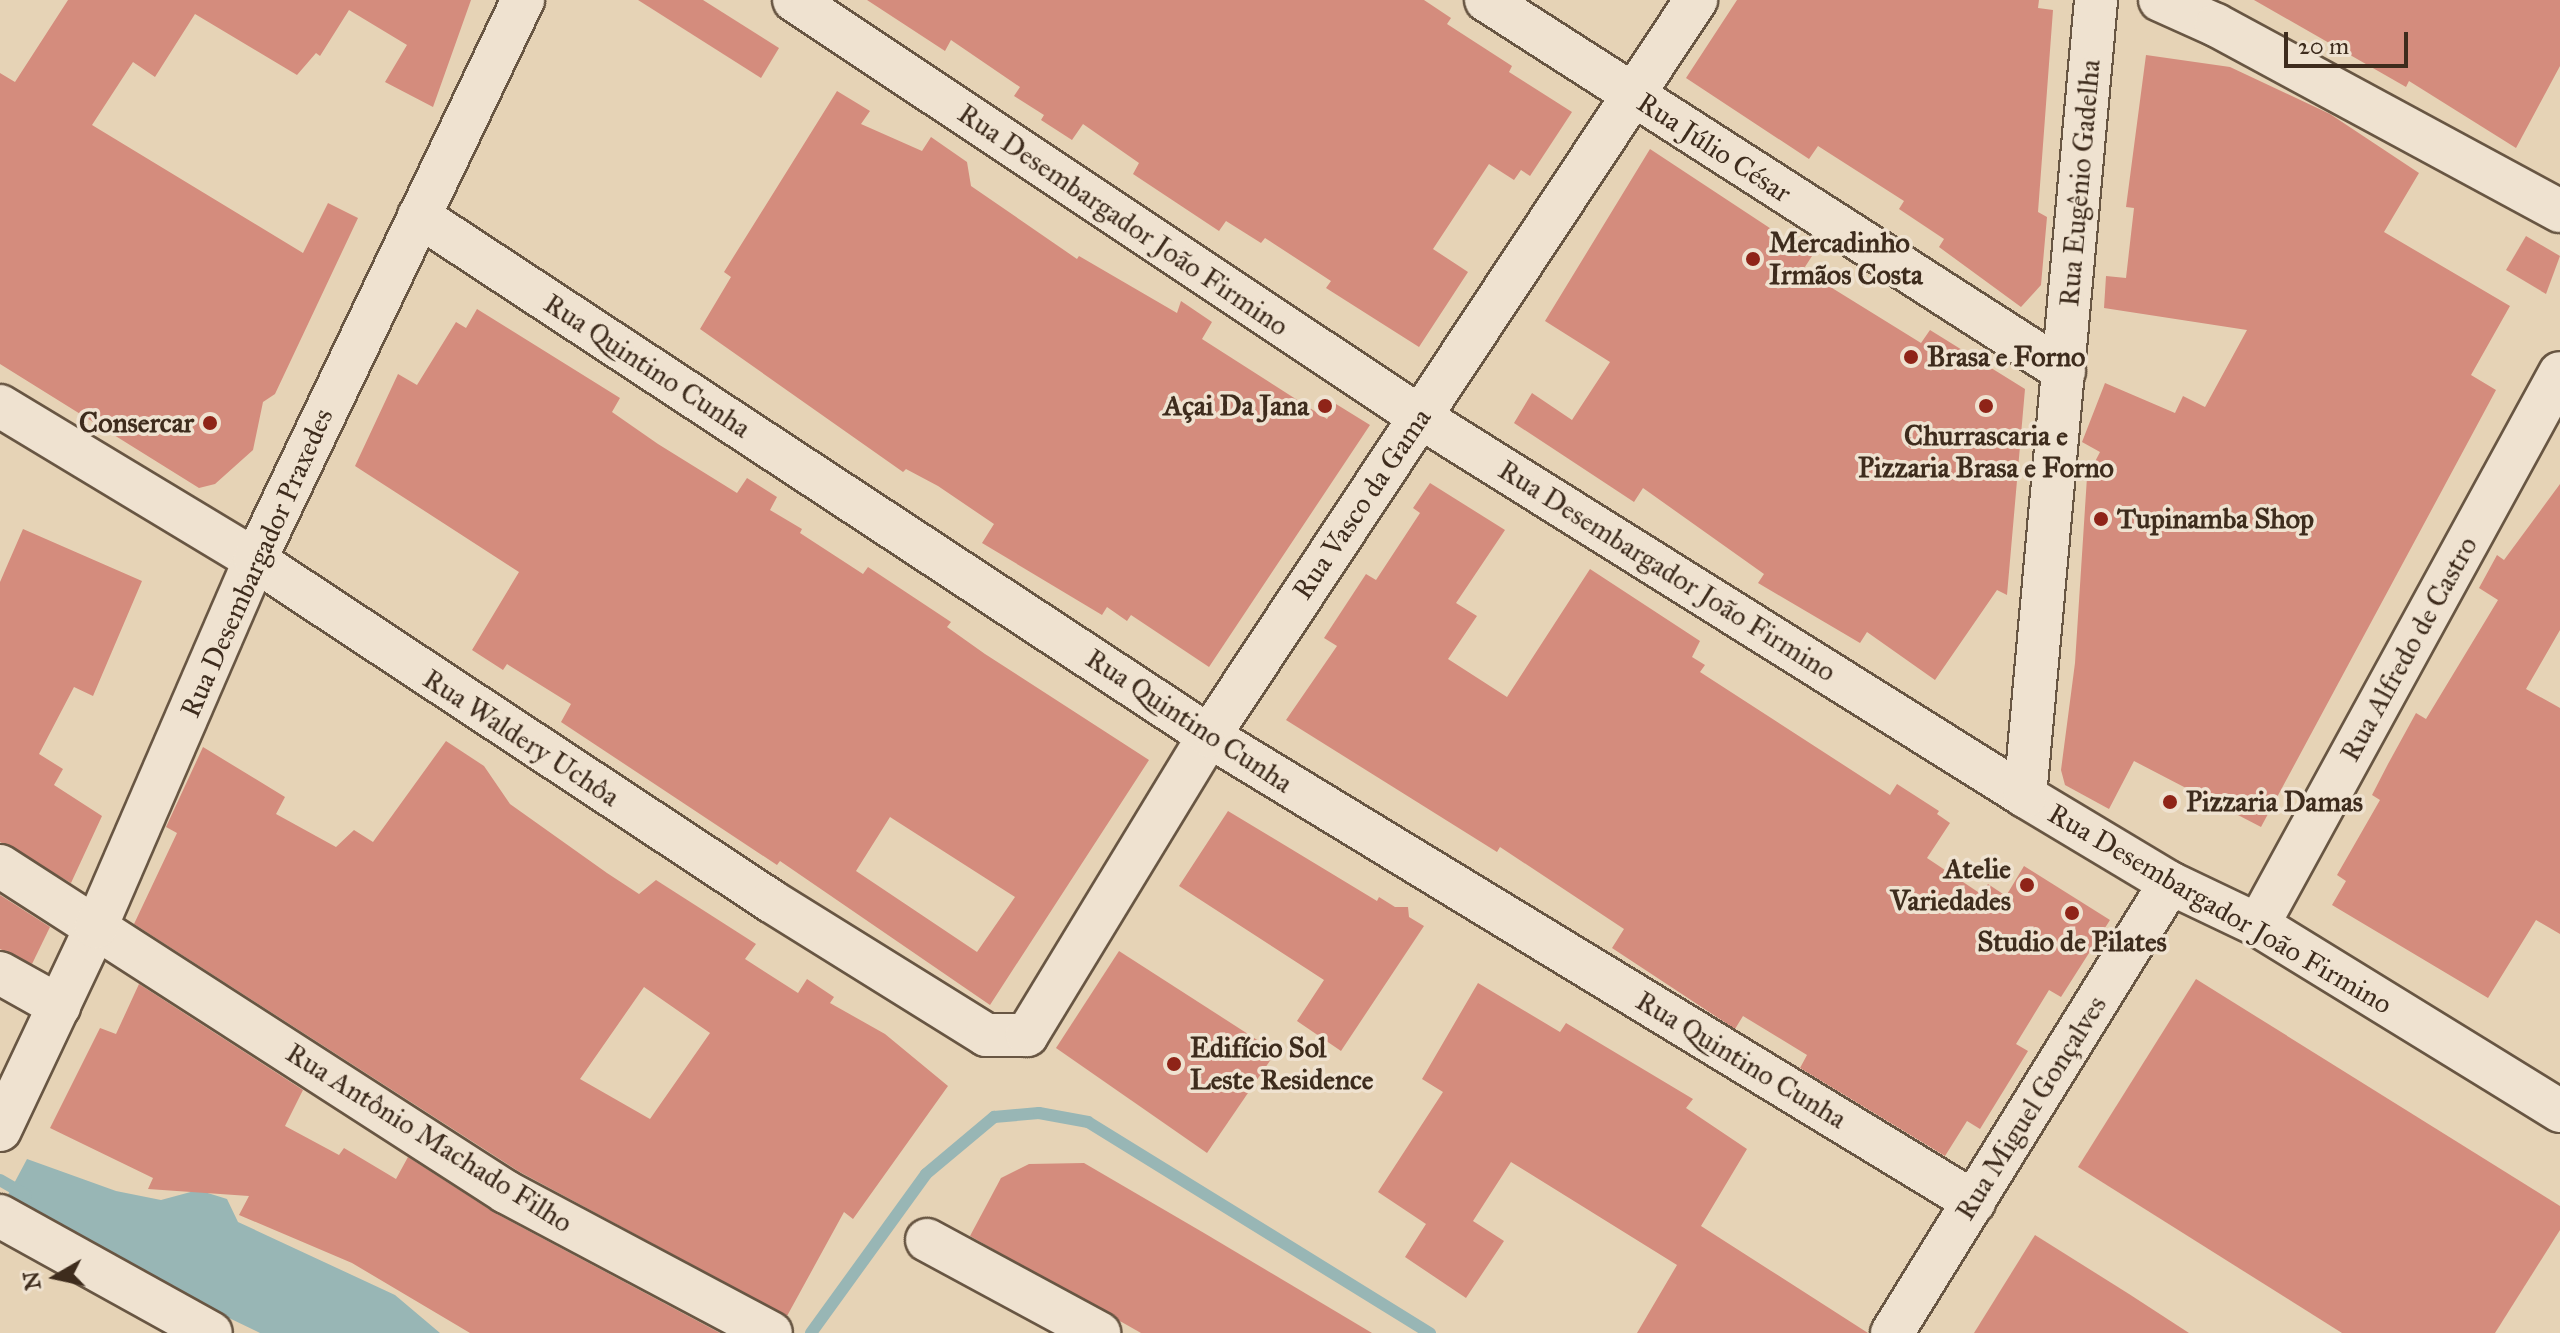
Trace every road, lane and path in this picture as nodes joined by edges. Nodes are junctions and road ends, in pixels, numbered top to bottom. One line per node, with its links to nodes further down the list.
1 (523, 0): 10 (street, Rua Desembargador Praxedes)
2 (794, 0): 14 (street, Rua Desembargador João Firmino)
3 (1486, 0): 8 (street, Rua Júlio César)
4 (1696, 0): 8 (street, Rua Vasco da Gama)
5 (2096, 0): 11 (street, Rua Eugênio Gadelha)
6 (2160, 0): 7 (street)
7 (2222, 12): 9 (street)
8 (1632, 95): 11 (street, Rua Júlio César); 14 (street, Rua Vasco da Gama)
9 (2560, 211)
10 (419, 216): 15 (street, Rua Desembargador Praxedes); 16 (street, Rua Quintino Cunha)
11 (2064, 371): 17 (street, Rua Eugênio Gadelha)
12 (2560, 373): 20 (street, Rua Alfredo de Castro)
13 (0, 406): 15 (street, Rua Waldery Uchôa)
14 (1420, 417): 16 (street, Rua Vasco da Gama); 17 (street, Rua Desembargador João Firmino)
15 (255, 560): 21 (street, Rua Desembargador Praxedes); 24 (street, Rua Waldery Uchôa)
16 (1209, 736): 24 (street, Rua Vasco da Gama); 27 (street, Rua Quintino Cunha)
17 (2025, 796): 19 (street, Rua Desembargador João Firmino)
18 (0, 866): 21 (street, Rua Antônio Machado Filho)
19 (2170, 883): 20 (street, Rua Desembargador João Firmino); 27 (street, Rua Miguel Gonçalves)
20 (2258, 925): 25 (street, Rua Desembargador João Firmino)
21 (96, 927): 23 (street, Rua Desembargador Praxedes); 31 (street, Rua Antônio Machado Filho)
22 (0, 973): 23 (street)
23 (59, 1006): 26 (street, Rua Desembargador Praxedes)
24 (1040, 1015)
25 (2560, 1111)
26 (7, 1116)
27 (1974, 1202): 33 (street, Rua Miguel Gonçalves)
28 (0, 1216): 30 (street)
29 (927, 1240): 32 (street)
30 (211, 1333)
31 (771, 1333)
32 (1099, 1333)
33 (1892, 1333)

